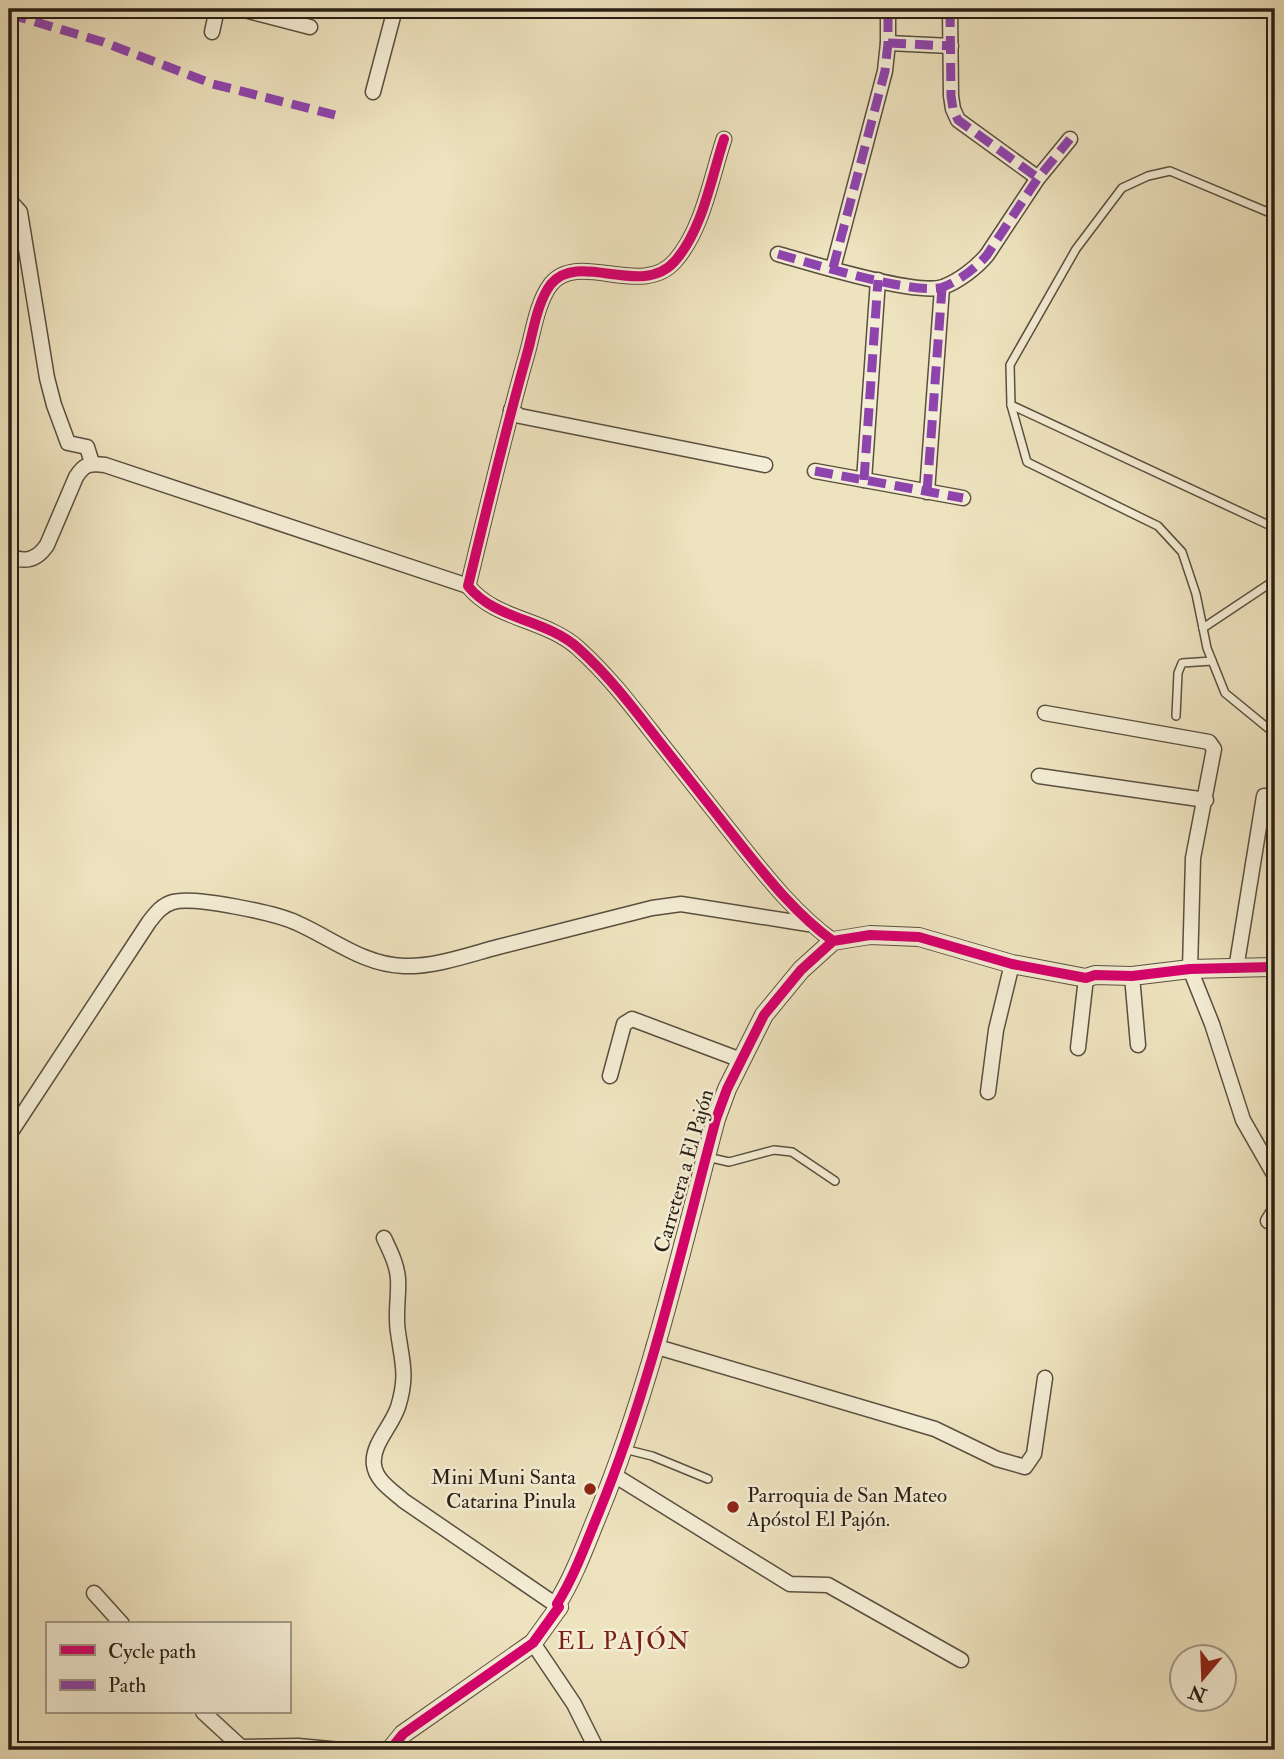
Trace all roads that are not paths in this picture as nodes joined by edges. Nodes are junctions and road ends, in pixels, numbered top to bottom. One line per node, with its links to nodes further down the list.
1 (217, 9): 7 (street)
2 (241, 9): 6 (street)
3 (394, 9): 10 (street)
4 (888, 9): 8 (street)
5 (950, 9): 9 (street)
6 (310, 27)
7 (212, 32)
8 (888, 43): 9 (street); 17 (street)
9 (951, 46): 13 (street)
10 (373, 92)
11 (724, 139): 21 (street)
12 (1069, 139): 13 (street)
13 (1038, 178): 19 (street)
14 (9, 200): 22 (street)
15 (1275, 215): 20 (lane)
16 (778, 254): 17 (street)
17 (833, 268): 18 (street)
18 (877, 281): 19 (street); 25 (street)
19 (942, 288): 26 (street)
20 (1011, 405): 28 (lane); 32 (lane)
21 (511, 410): 23 (street); 31 (street)
22 (92, 463): 29 (street); 31 (street)
23 (765, 465)
24 (815, 471): 25 (street)
25 (864, 480): 26 (street)
26 (927, 492): 27 (street)
27 (962, 498)
28 (1275, 528)
29 (9, 556)
30 (1275, 580): 32 (lane)
31 (468, 586): 40 (street)
32 (1203, 628): 33 (lane)
33 (1212, 661): 35 (lane); 36 (lane)
34 (1045, 713): 39 (street)
35 (1176, 716)
36 (1275, 734)
37 (1039, 776): 39 (street)
38 (1265, 796): 45 (street)
39 (1206, 800): 44 (street)
40 (808, 923): 41 (street); 53 (street)
41 (833, 942): 42 (street); 50 (street, Carretera a El Pajón)
42 (1012, 964): 47 (street); 52 (street)
43 (1275, 967): 45 (street)
44 (1190, 969): 45 (street); 46 (street); 55 (street)
45 (1236, 969)
46 (1132, 976): 47 (street); 48 (street)
47 (1086, 978): 49 (street)
48 (1138, 1045)
49 (1079, 1048)
50 (741, 1060): 51 (street); 54 (street, Carretera a El Pajón)
51 (610, 1076)
52 (988, 1092)
53 (9, 1135)
54 (706, 1157): 56 (lane); 58 (street, Carretera a El Pajón)
55 (1275, 1176)
56 (835, 1181)
57 (384, 1238): 64 (street)
58 (654, 1346): 59 (street); 60 (street, Carretera a El Pajón)
59 (1045, 1378)
60 (623, 1448): 61 (street, Carretera a El Pajón); 62 (lane)
61 (614, 1475): 64 (street, Carretera a El Pajón); 67 (street)
62 (708, 1479)
63 (94, 1593): 65 (street)
64 (559, 1607): 66 (street, Carretera a El Pajón)
65 (120, 1622)
66 (533, 1643): 70 (street, Carretera a El Pajón); 71 (street)
67 (961, 1661)
68 (205, 1714): 69 (street)
69 (341, 1750)
70 (390, 1750)
71 (597, 1750)

